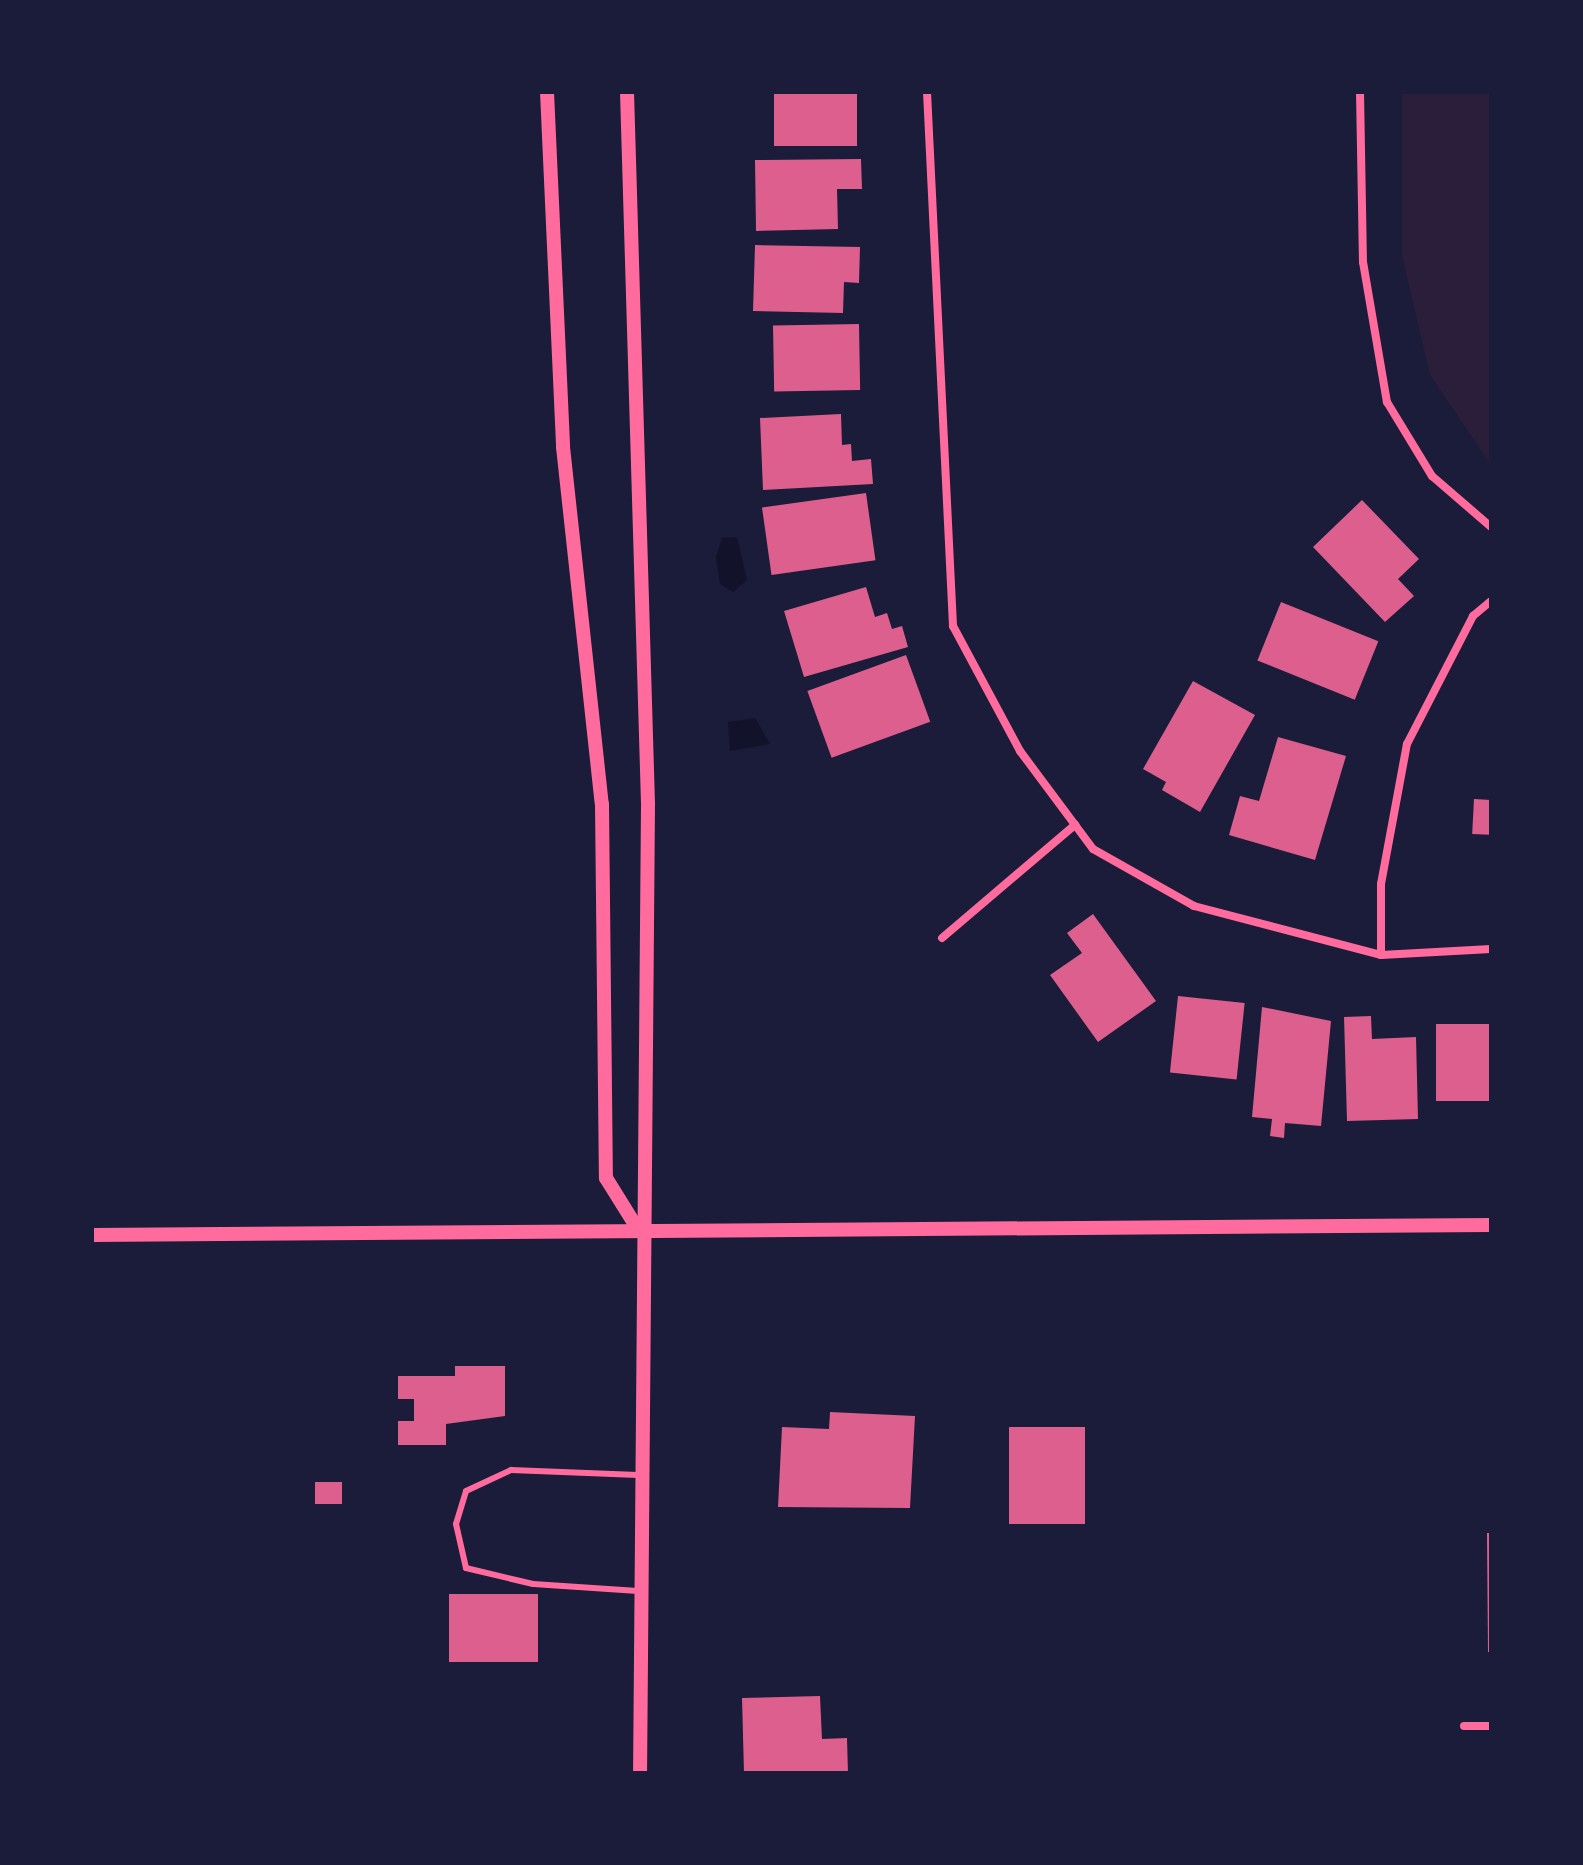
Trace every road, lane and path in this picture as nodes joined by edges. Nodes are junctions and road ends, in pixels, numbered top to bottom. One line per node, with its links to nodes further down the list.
1 (547, 92): 12 (street)
2 (627, 92): 12 (street)
3 (927, 92): 7 (street)
4 (1360, 92): 5 (street)
5 (1491, 527)
6 (1491, 601): 10 (street)
7 (1075, 825): 8 (street); 10 (street)
8 (942, 938)
9 (1491, 949): 10 (street)
10 (1381, 955)
11 (1491, 1225): 12 (street)
12 (639, 1231): 13 (street); 14 (street)
13 (92, 1235)
14 (638, 1475): 15 (street); 15 (lane)
15 (638, 1591): 18 (street)
16 (1464, 1726): 17 (street)
17 (1491, 1726)
18 (640, 1773)

